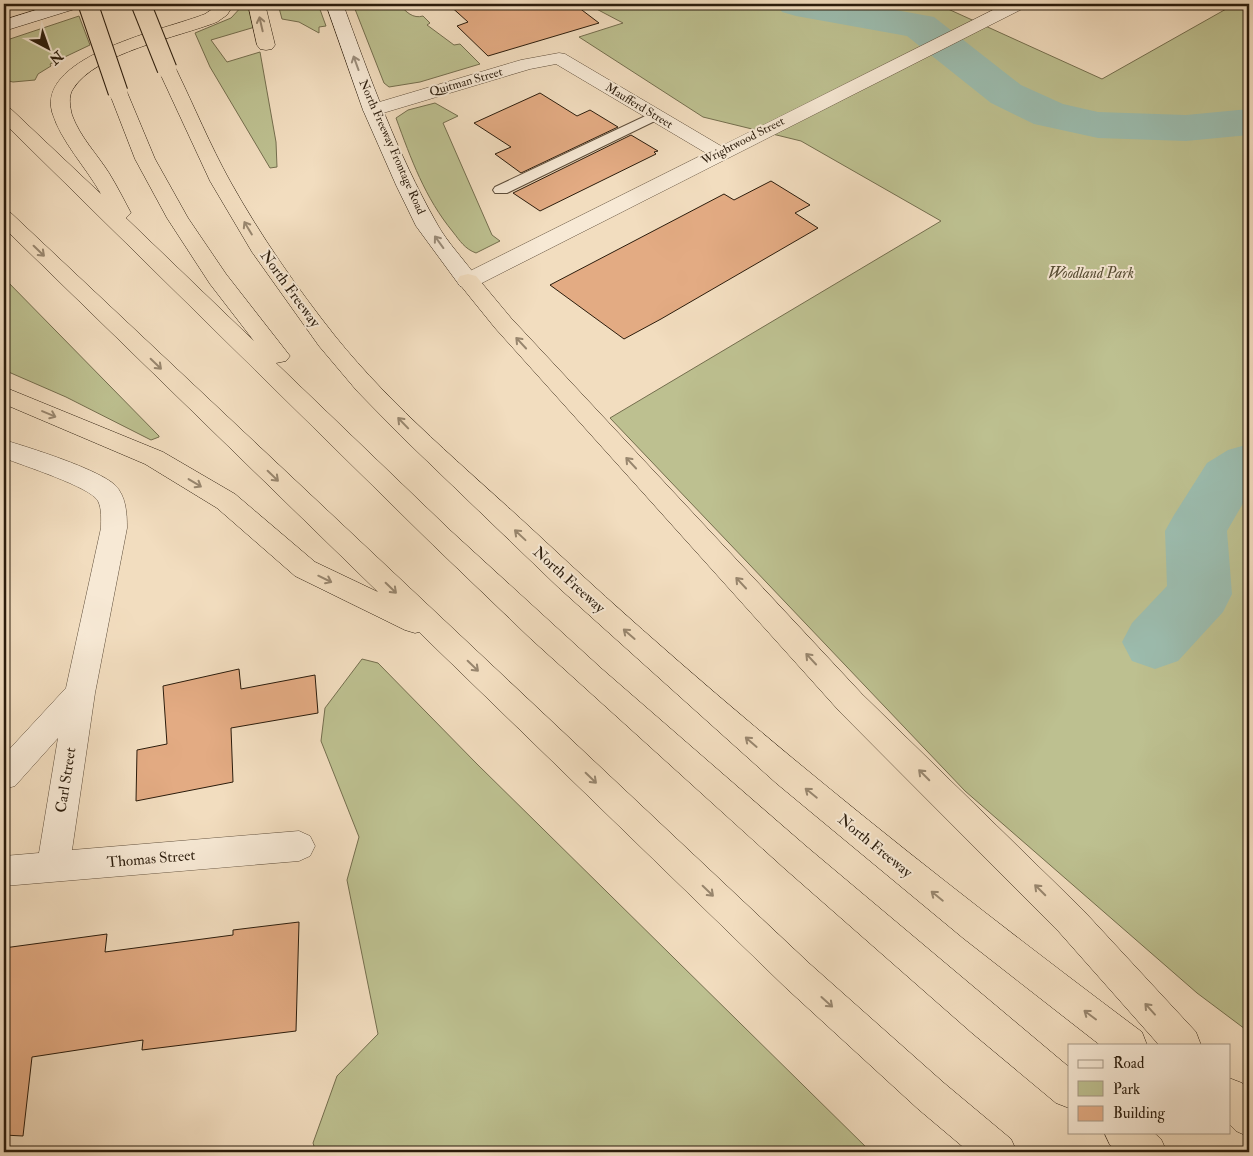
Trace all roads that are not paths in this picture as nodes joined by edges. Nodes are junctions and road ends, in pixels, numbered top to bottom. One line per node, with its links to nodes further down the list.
1 (69, 4): 8 (street)
2 (88, 4): 21 (highway, bridge)
3 (141, 4): 28 (highway, North Freeway, one-way to 3, bridge)
4 (224, 4): 17 (highway)
5 (256, 4): 9 (highway, one-way to 5)
6 (334, 4): 11 (street, North Freeway Frontage Road, one-way to 6)
7 (1018, 4): 14 (street, Wrightwood Street)
8 (4, 26)
9 (266, 45)
10 (560, 58): 11 (street, Quitman Street); 13 (street, Maufferd Street)
11 (373, 110): 18 (street, North Freeway Frontage Road, one-way to 11)
12 (4, 113): 17 (highway)
13 (656, 115): 14 (street, Maufferd Street); 15 (lane)
14 (719, 153): 18 (street, Wrightwood Street)
15 (501, 190)
16 (4, 217): 22 (highway, one-way to 22)
17 (134, 236): 21 (highway)
18 (468, 281): 29 (highway, one-way to 18)
19 (4, 395): 22 (highway, one-way to 22)
20 (4, 448): 23 (street, Carl Street)
21 (441, 537): 30 (highway)
22 (438, 633): 36 (highway, one-way to 36)
23 (80, 693): 24 (street); 26 (street, Carl Street)
24 (4, 776)
25 (299, 846): 26 (street, Thomas Street)
26 (53, 867): 27 (street, Thomas Street)
27 (4, 871)
28 (1128, 1044)
29 (1182, 1044)
30 (1068, 1089)
31 (1230, 1097): 32 (highway)
32 (1249, 1118)
33 (1230, 1120): 35 (highway)
34 (1126, 1134): 37 (highway)
35 (1249, 1134)
36 (998, 1152)
37 (1148, 1152)

